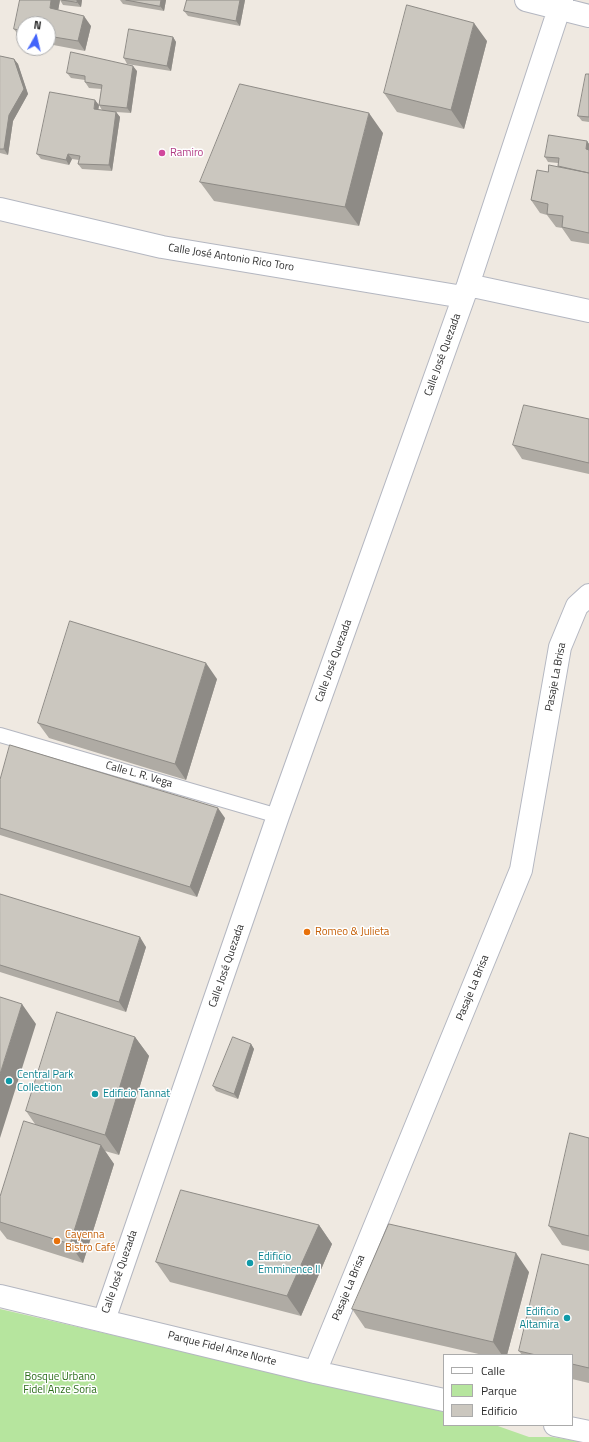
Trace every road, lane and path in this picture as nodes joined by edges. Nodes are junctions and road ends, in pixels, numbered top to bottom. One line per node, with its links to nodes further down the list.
1 (526, 0): 2 (street)
2 (561, 4): 3 (street); 5 (street, Calle José Quezada)
3 (589, 16)
4 (0, 209): 5 (street, Calle José Antonio Rico Toro)
5 (466, 291): 6 (street, Calle José Antonio Rico Toro); 9 (street, Calle José Quezada)
6 (589, 311)
7 (589, 595): 12 (street, Pasaje La Brisa)
8 (0, 735): 9 (lane, Calle L. R. Vega)
9 (278, 816): 11 (street, Calle José Quezada)
10 (0, 1296): 11 (street, Parque Fidel Anze Norte)
11 (104, 1320): 12 (street, Parque Fidel Anze Norte)
12 (314, 1372): 13 (street, Parque Fidel Anze Norte)
13 (443, 1400)
14 (560, 1426): 15 (street)
15 (589, 1432)

